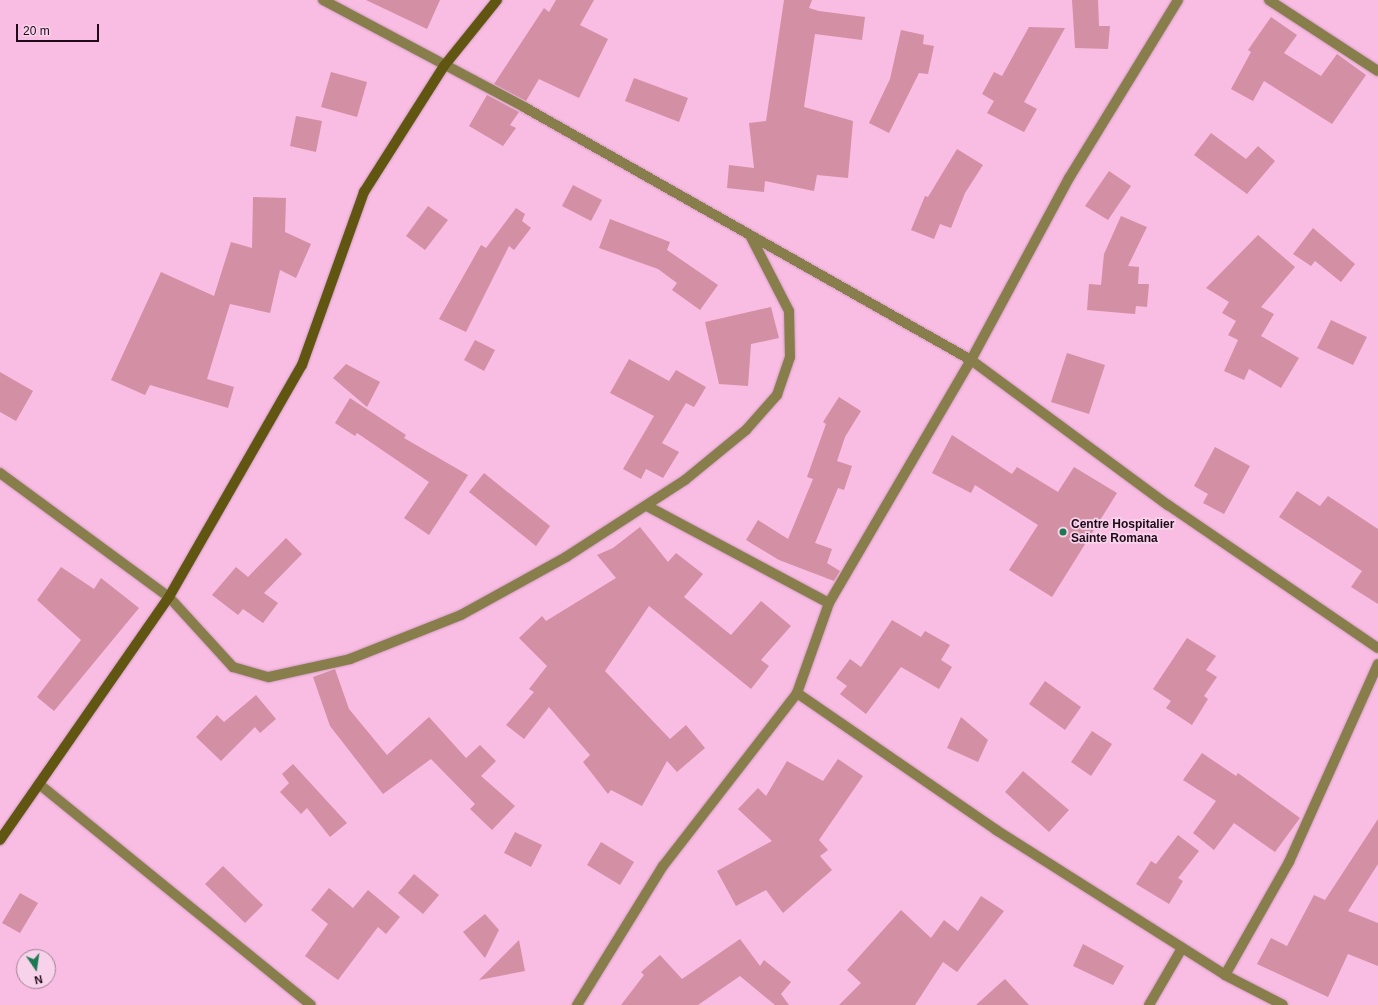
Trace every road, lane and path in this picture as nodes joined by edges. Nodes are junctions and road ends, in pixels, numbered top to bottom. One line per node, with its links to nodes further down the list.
1 (323, 0): 5 (street)
2 (497, 0): 5 (street)
3 (1178, 0): 8 (street)
4 (1269, 0): 6 (street)
5 (444, 66): 7 (street); 11 (street)
6 (1378, 71)
7 (751, 237): 8 (street); 10 (street)
8 (971, 360): 12 (street); 13 (street)
9 (0, 473): 11 (street)
10 (647, 506): 11 (street); 12 (street)
11 (169, 597): 16 (street)
12 (830, 603): 15 (street)
13 (1378, 648)
14 (1378, 664): 19 (street)
15 (797, 692): 18 (street); 21 (street)
16 (38, 784): 17 (street); 20 (street)
17 (0, 840)
18 (1182, 948): 19 (street); 22 (street)
19 (1225, 976): 23 (street)
20 (311, 1005)
21 (577, 1005)
22 (1148, 1005)
23 (1282, 1005)

